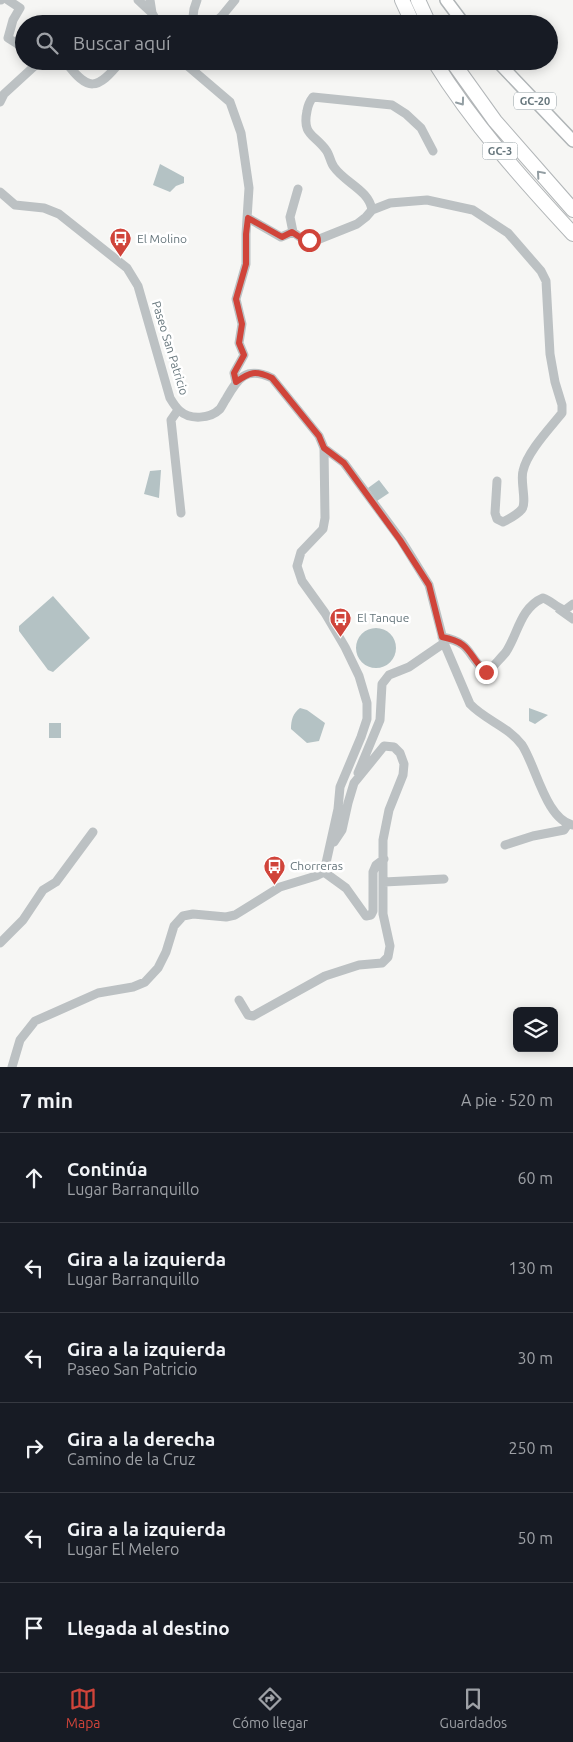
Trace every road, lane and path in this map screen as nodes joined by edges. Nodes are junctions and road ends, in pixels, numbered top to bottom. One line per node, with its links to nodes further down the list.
1 (8, 0): 10 (street)
2 (138, 0): 9 (street)
3 (150, 0): 9 (street)
4 (197, 0): 11 (street)
5 (235, 0): 12 (street)
6 (402, 0): 13 (highway)
7 (418, 0): 14 (highway)
8 (446, 0): 15 (main road)
9 (152, 13)
10 (16, 15)
11 (193, 15)
12 (223, 15)
13 (409, 15)
14 (426, 15)
15 (457, 15)
16 (15, 17): 17 (street)
17 (4, 39)
18 (30, 70): 25 (street)
19 (72, 70): 20 (street)
20 (114, 70)
21 (193, 70): 32 (street, Paseo San Patricio)
22 (440, 70): 34 (highway, GC-3, one-way to 34)
23 (458, 70): 31 (highway, GC-3, one-way to 23)
24 (506, 70): 26 (main road, GC-20)
25 (1, 96)
26 (573, 141)
27 (433, 151): 30 (street)
28 (298, 189): 33 (street)
29 (0, 192): 36 (street, Paseo San Patricio)
30 (372, 210): 33 (street); 38 (street)
31 (573, 210)
32 (248, 218): 33 (street); 35 (street, Paseo San Patricio)
33 (292, 232)
34 (573, 234)
35 (236, 382): 36 (street, Paseo San Patricio); 37 (street)
36 (178, 410): 39 (street)
37 (324, 448): 43 (street); 48 (street)
38 (496, 481)
39 (181, 513)
40 (573, 604): 41 (street)
41 (559, 609): 42 (street); 43 (street)
42 (573, 619)
43 (443, 640): 44 (street); 45 (street)
44 (354, 783): 48 (street); 49 (street)
45 (571, 825): 47 (street)
46 (93, 832): 53 (street)
47 (505, 845)
48 (331, 846): 50 (street)
49 (384, 860): 50 (street); 52 (street)
50 (324, 872): 55 (street)
51 (444, 879): 52 (street)
52 (384, 882): 54 (street)
53 (0, 943)
54 (239, 1000)
55 (12, 1067)

